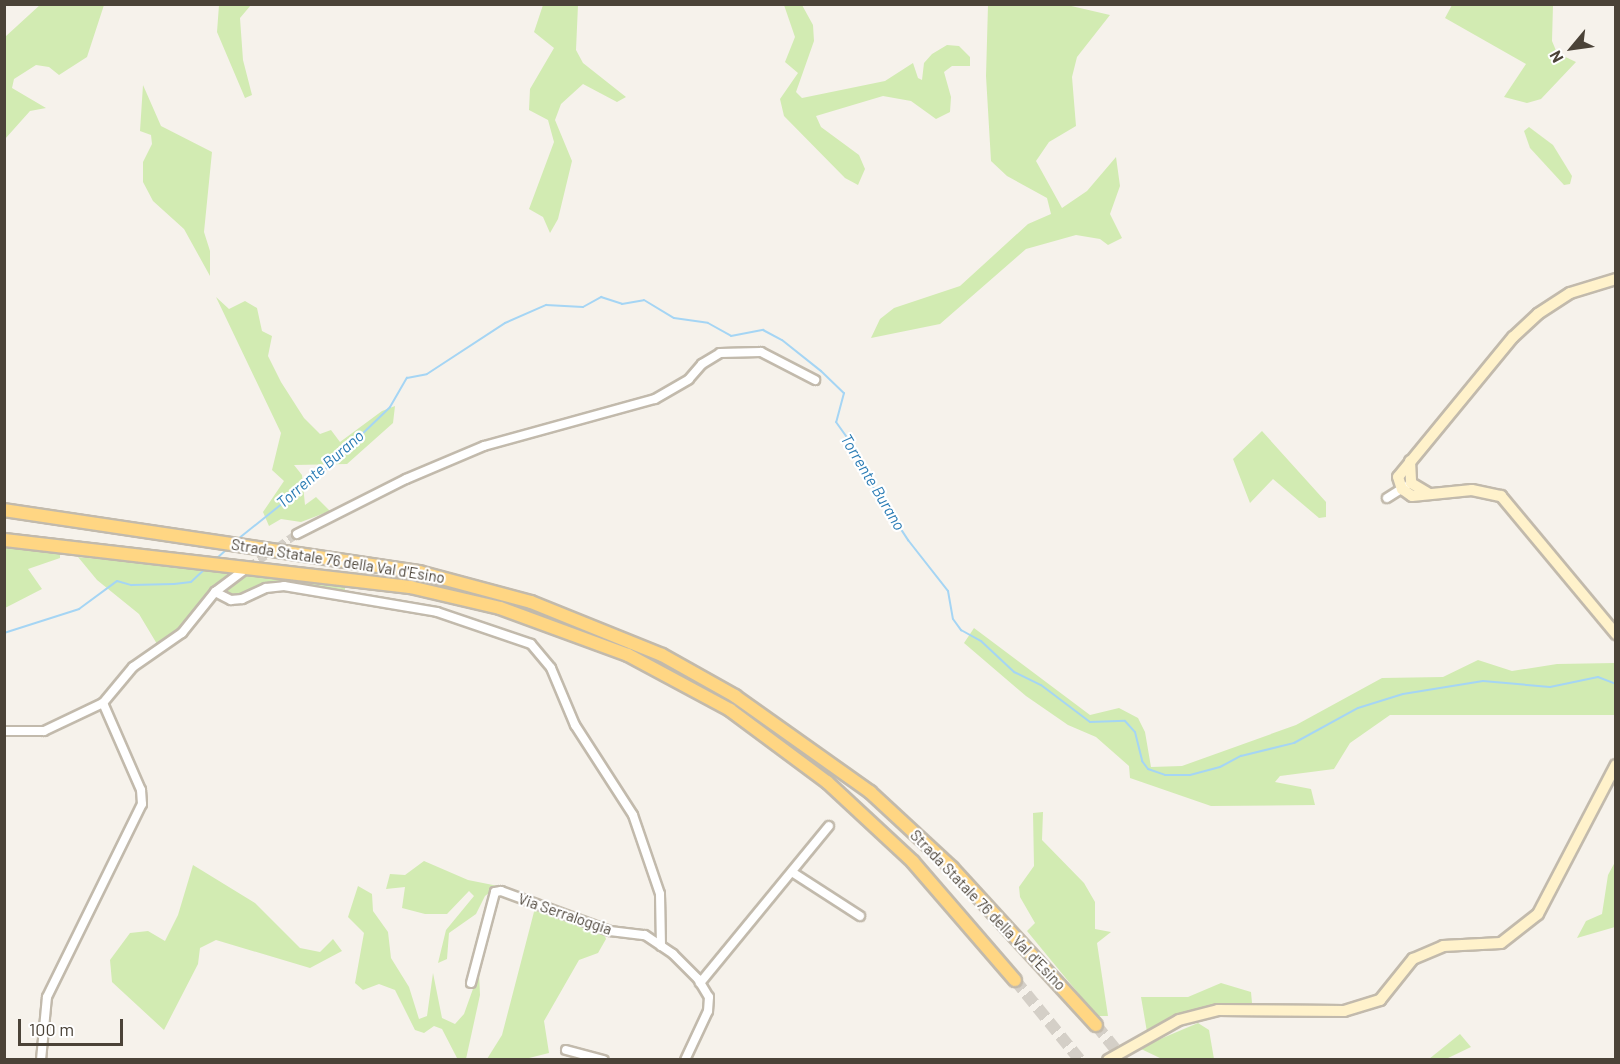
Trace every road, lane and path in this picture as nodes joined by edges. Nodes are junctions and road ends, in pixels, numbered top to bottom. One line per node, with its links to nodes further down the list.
1 (1616, 279): 3 (main road)
2 (815, 380): 6 (street)
3 (1407, 486): 4 (street); 10 (main road)
4 (1387, 498)
5 (4, 510): 21 (highway, Strada Statale 76 della Val d'Esino)
6 (297, 534)
7 (4, 540): 8 (highway, Strada Statale 76 della Val d'Esino)
8 (238, 568): 9 (street); 18 (highway, Strada Statale 76 della Val d'Esino)
9 (215, 592): 11 (street); 17 (street)
10 (1616, 634)
11 (103, 703): 12 (street); 23 (street)
12 (4, 731)
13 (1616, 765): 26 (main road)
14 (829, 826): 15 (street)
15 (792, 872): 16 (street); 20 (street)
16 (860, 916)
17 (661, 946): 19 (street, Via Serraloggia); 20 (street, Via Serraloggia)
18 (1015, 980)
19 (471, 983)
20 (700, 983): 25 (street)
21 (1095, 1025)
22 (566, 1050): 24 (street)
23 (41, 1059)
24 (604, 1059)
25 (686, 1059)
26 (1108, 1059)

